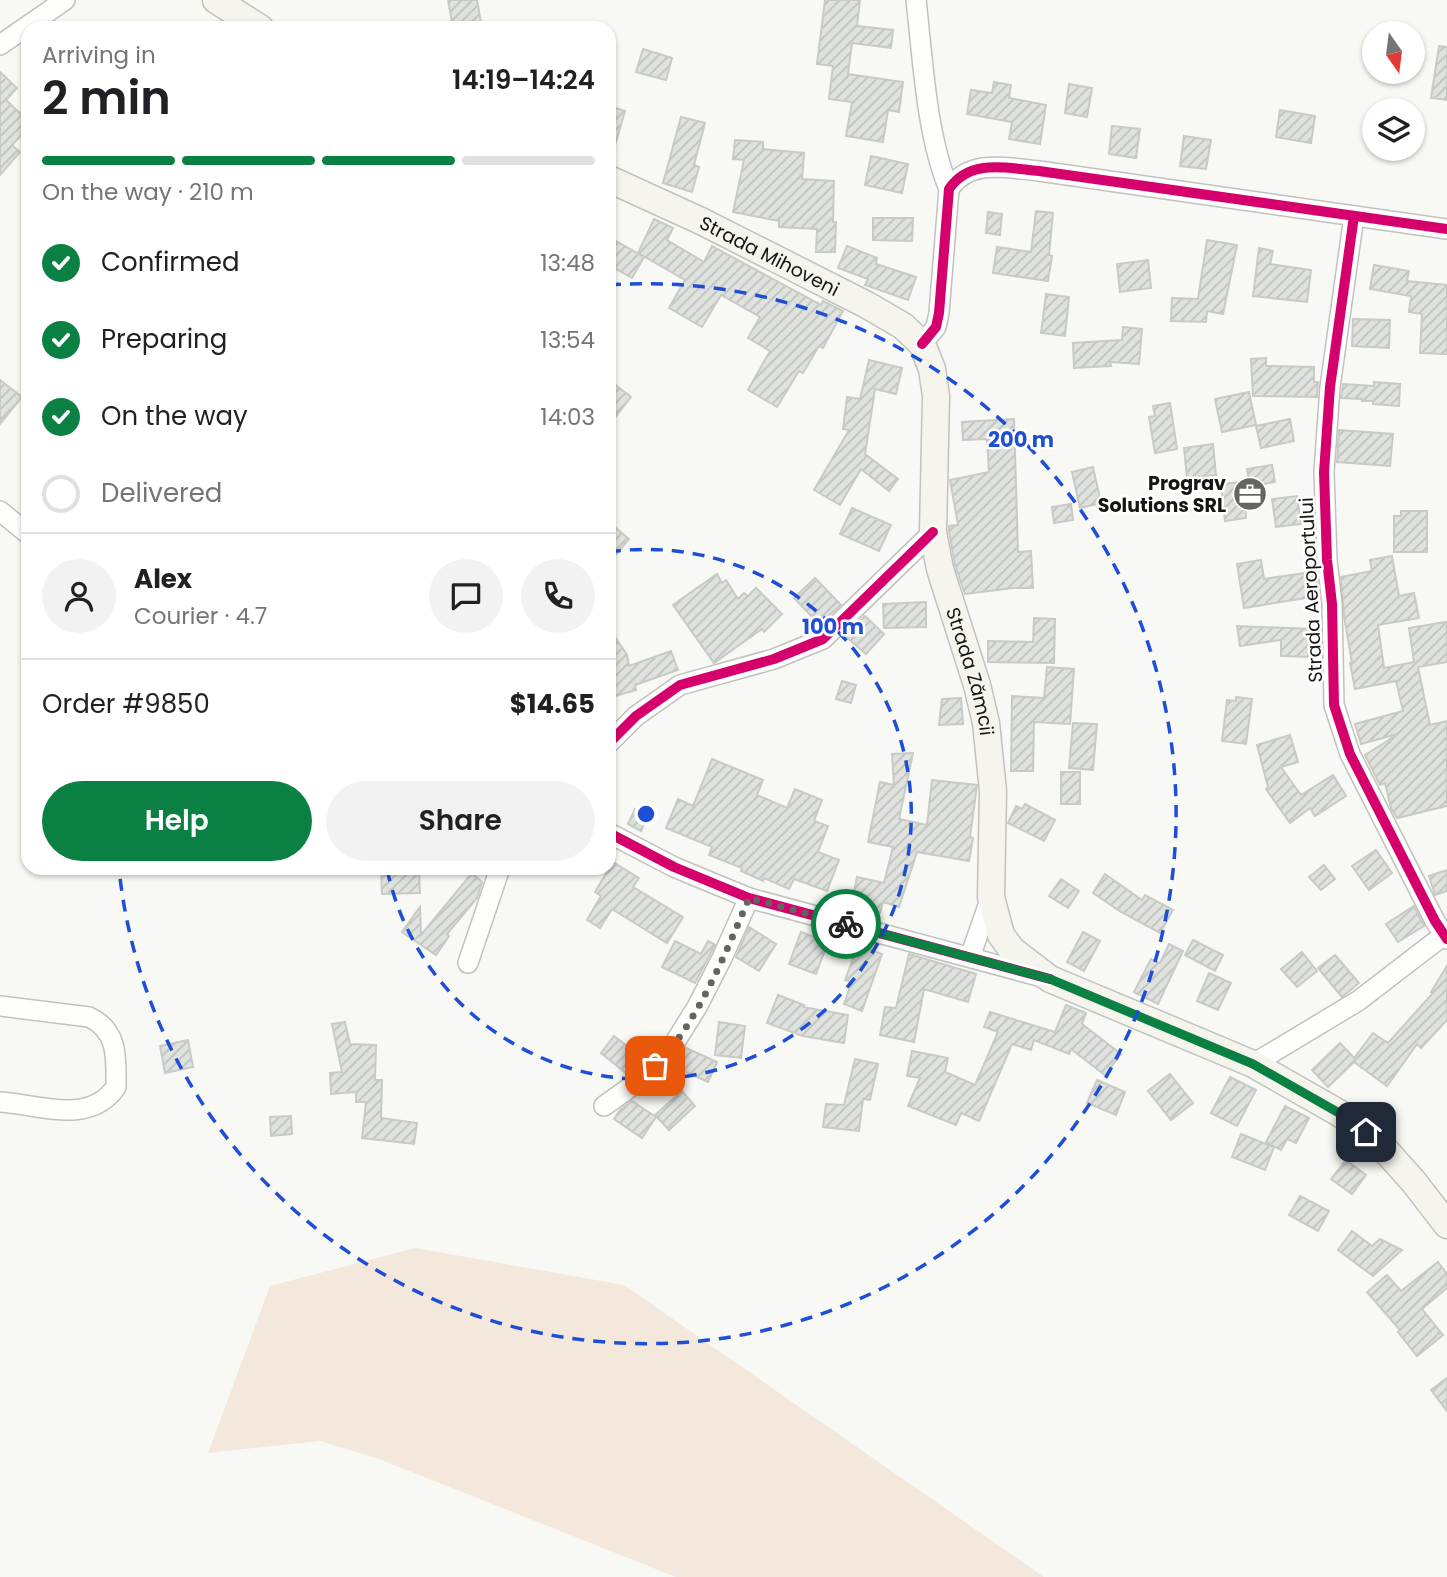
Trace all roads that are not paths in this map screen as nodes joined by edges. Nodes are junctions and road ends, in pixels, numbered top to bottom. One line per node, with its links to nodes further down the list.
1 (50, 0): 5 (street)
2 (65, 0): 6 (street)
3 (216, 0): 7 (main road)
4 (916, 0): 11 (street)
5 (31, 21)
6 (36, 21)
7 (249, 21)
8 (21, 29): 9 (street)
9 (0, 45)
10 (616, 182): 14 (main road, Strada Mihoveni)
11 (949, 189): 12 (street); 14 (street)
12 (1354, 216): 13 (street); 23 (street, Strada Aeroportului)
13 (1447, 229)
14 (922, 344): 17 (main road, Strada Zămcii)
15 (0, 511): 16 (street)
16 (21, 528)
17 (933, 532): 18 (street); 21 (main road, Strada Zămcii)
18 (616, 736)
19 (616, 837): 22 (street, Strada Zămcii)
20 (498, 875): 25 (street)
21 (991, 897): 24 (street); 26 (main road, Strada Zămcii)
22 (749, 898): 24 (street, Strada Zămcii); 30 (street)
23 (1446, 937): 28 (street, Strada Aeroportului)
24 (970, 957): 26 (street, Strada Zămcii)
25 (468, 963)
26 (1050, 979): 28 (main road, Strada Zămcii)
27 (0, 1006): 29 (street)
28 (1253, 1064): 31 (main road, Strada Zămcii)
29 (0, 1101)
30 (604, 1106)
31 (1447, 1225)

